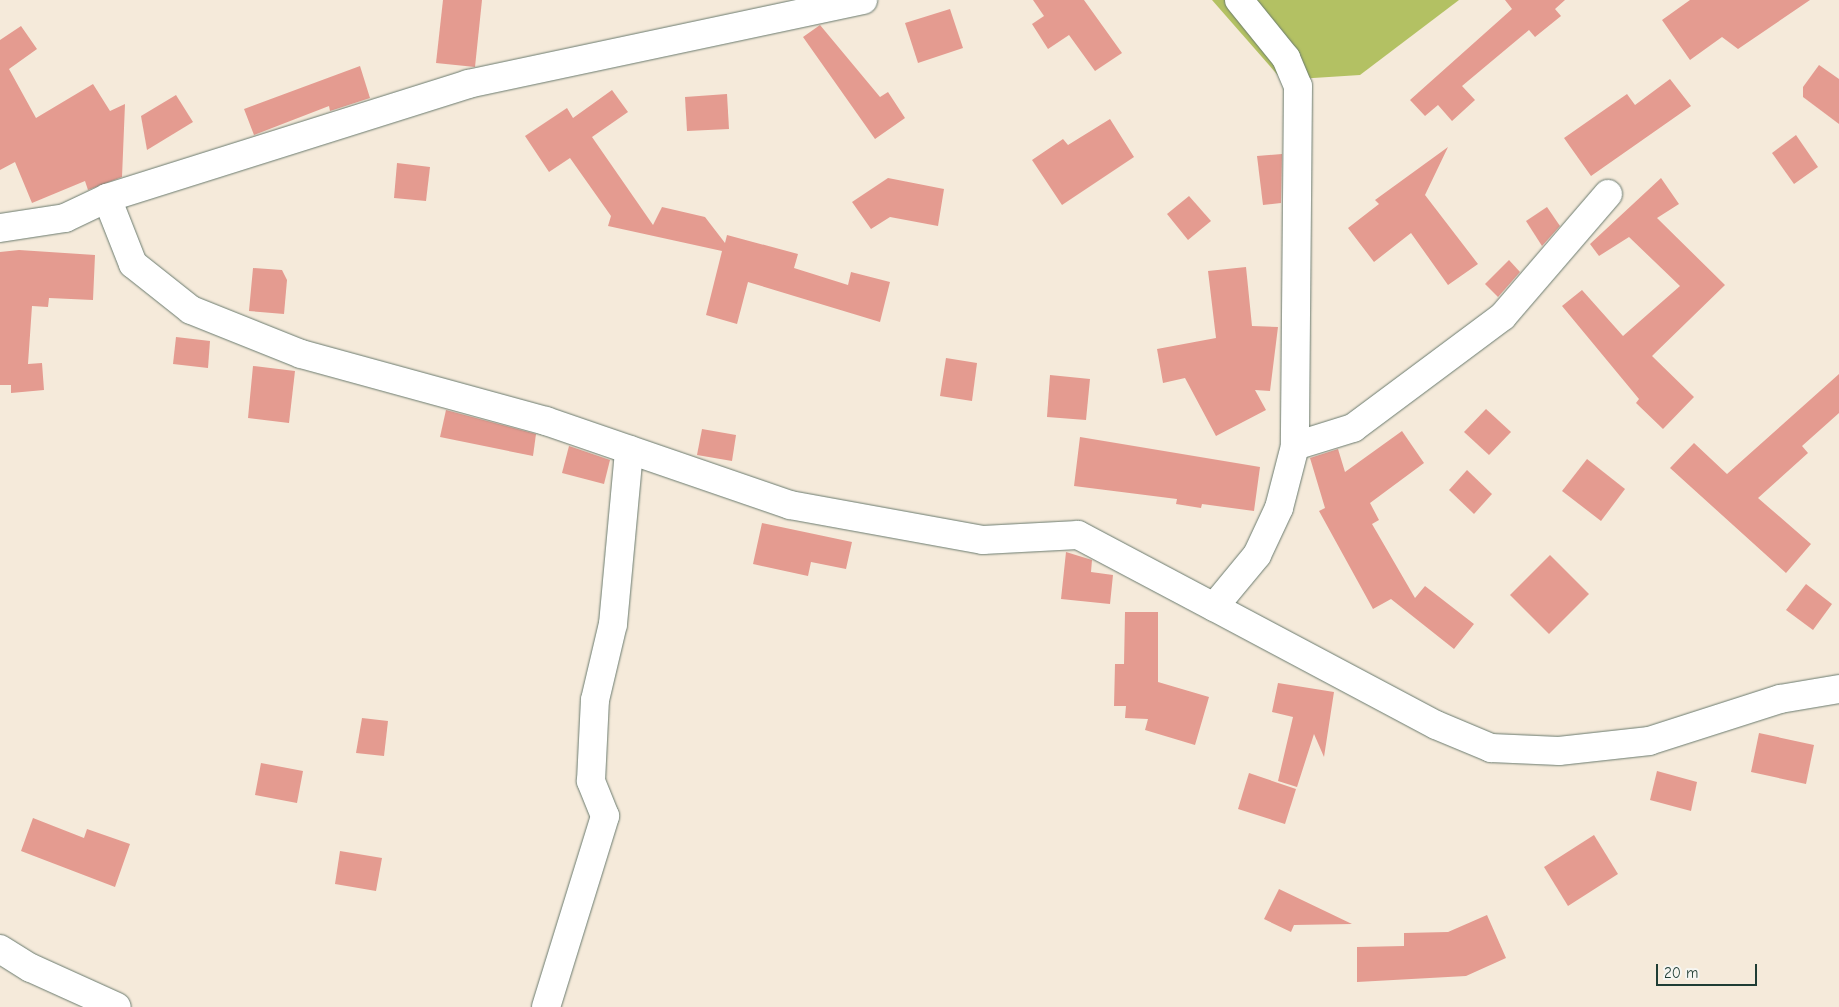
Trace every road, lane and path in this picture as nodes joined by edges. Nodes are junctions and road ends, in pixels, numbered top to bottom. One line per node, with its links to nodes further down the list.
1 (863, 0): 4 (street)
2 (1239, 0): 6 (street)
3 (1608, 194): 6 (street)
4 (107, 198): 5 (street); 7 (street)
5 (0, 228)
6 (1295, 446): 8 (street)
7 (629, 450): 8 (street); 12 (street)
8 (1214, 607): 9 (street)
9 (1839, 689)
10 (0, 949): 11 (street)
11 (117, 1007)
12 (546, 1007)

